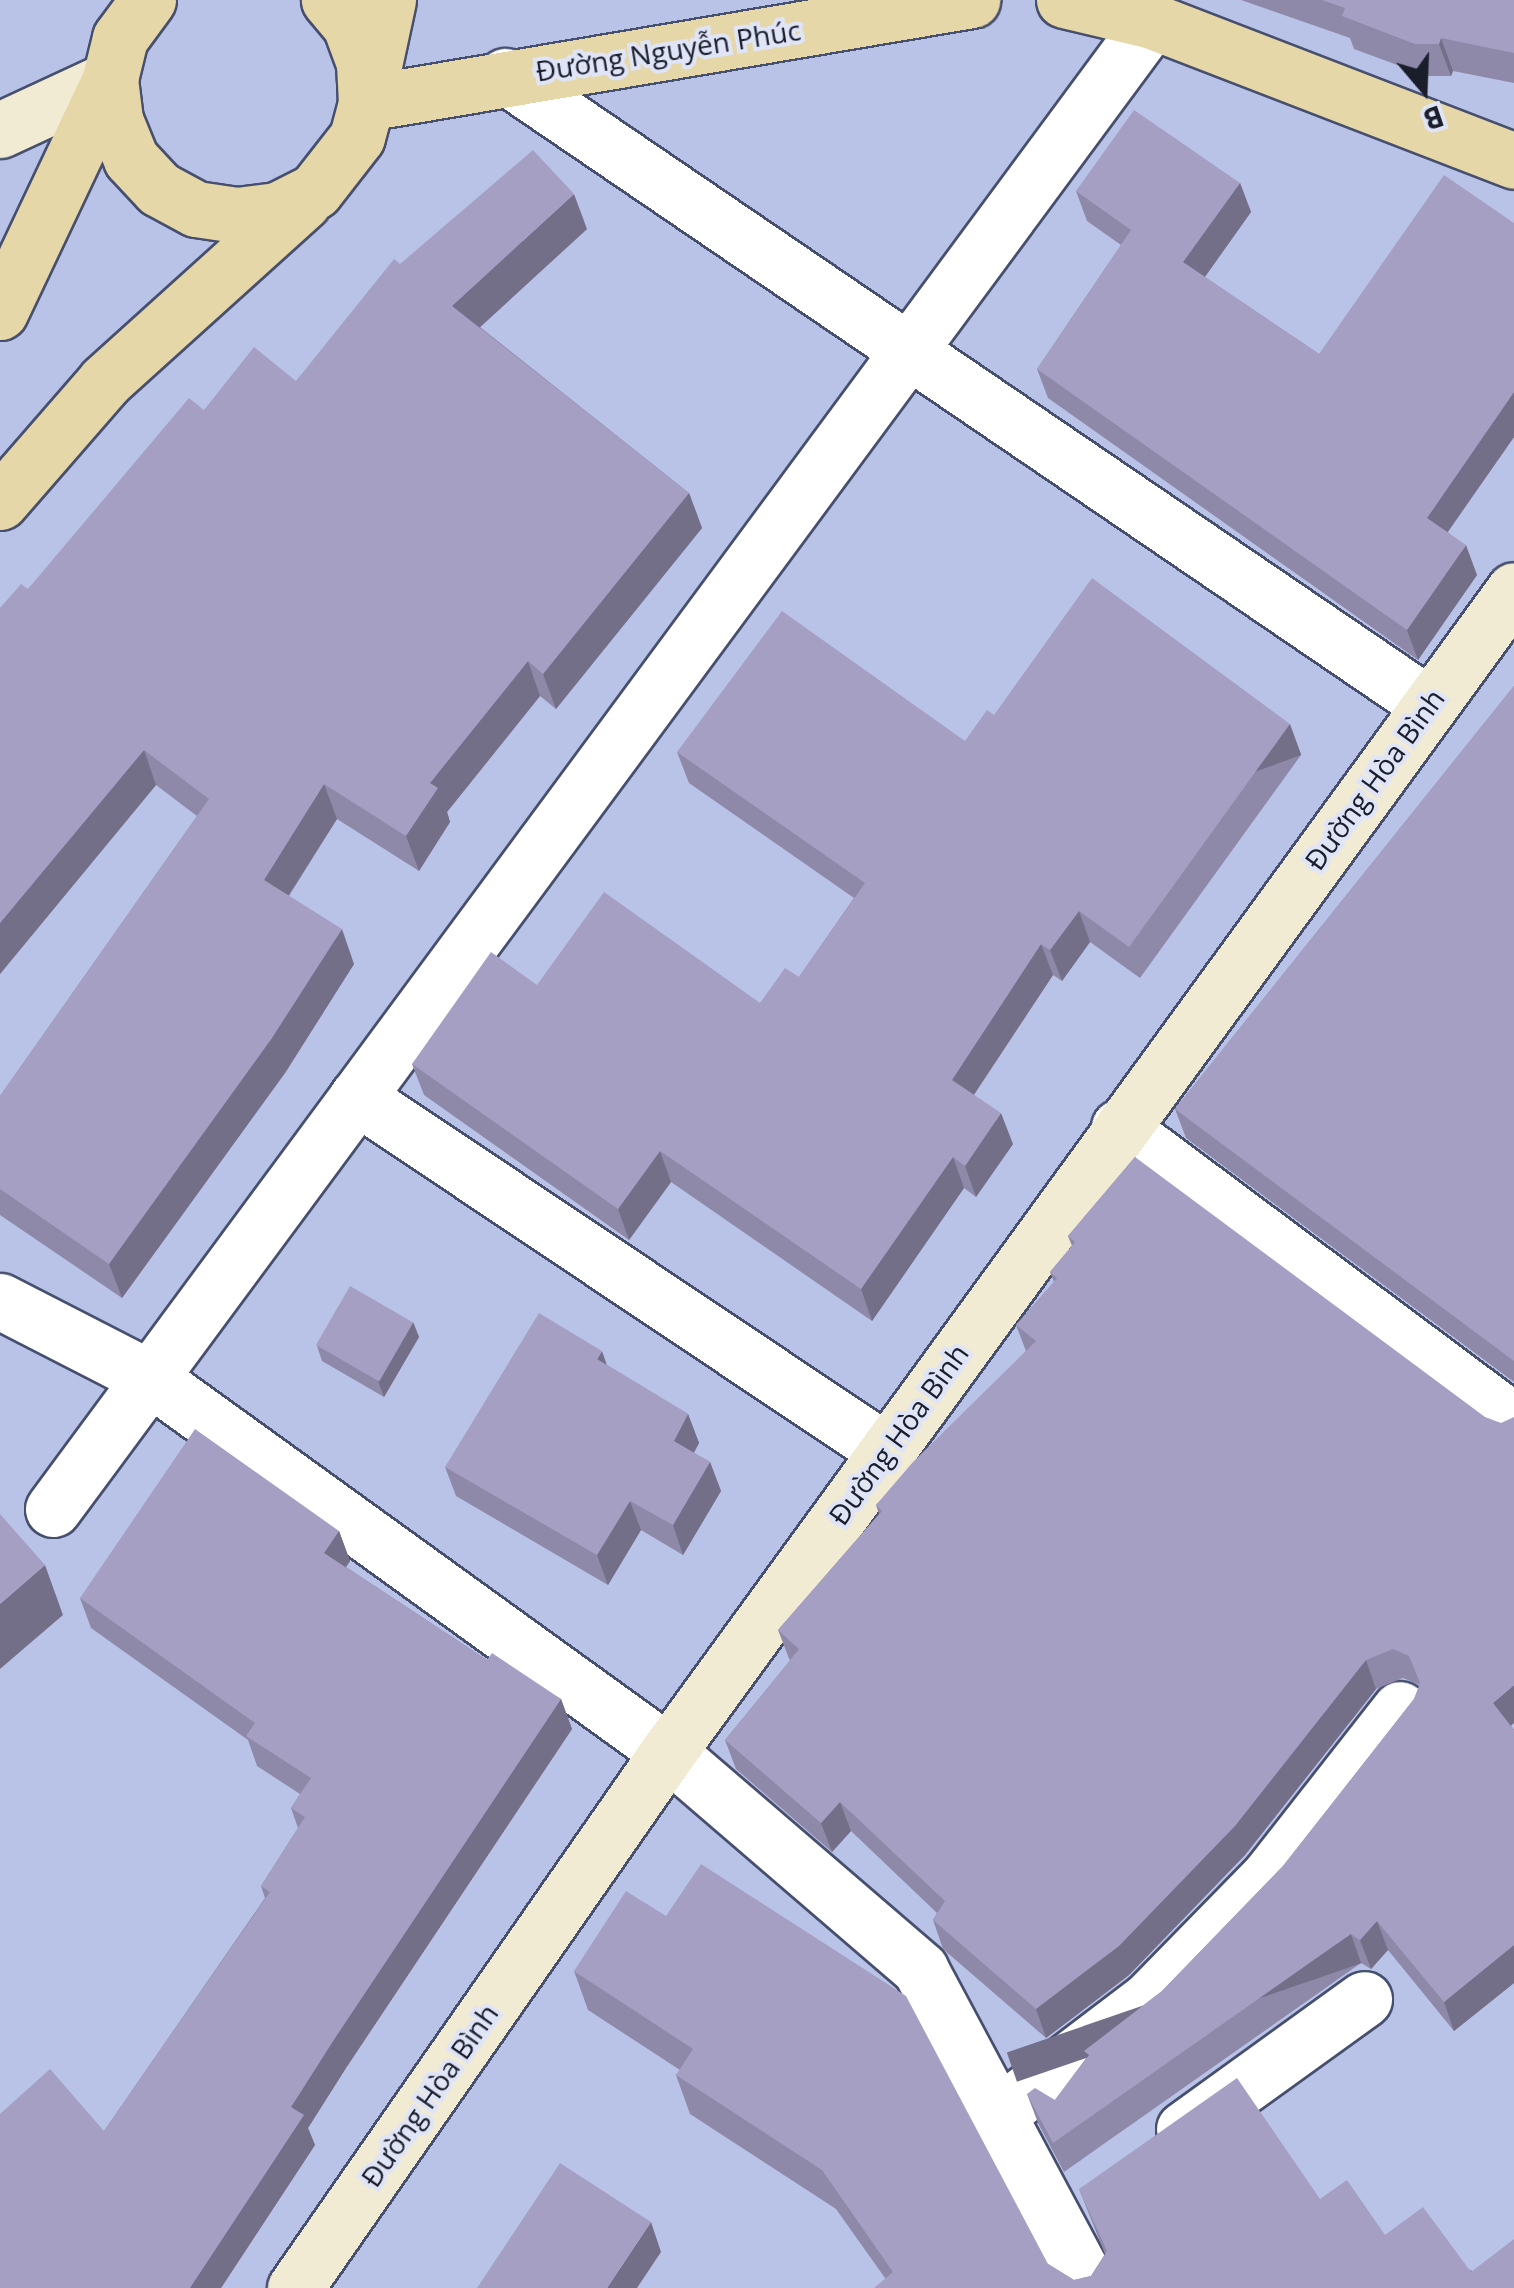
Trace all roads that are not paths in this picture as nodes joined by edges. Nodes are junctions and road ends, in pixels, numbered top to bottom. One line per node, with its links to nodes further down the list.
1 (148, 0): 8 (main road)
2 (329, 0): 9 (main road)
3 (388, 0): 9 (main road)
4 (972, 0): 7 (main road, Đường Nguyễn Phúc)
5 (1064, 0): 6 (main road)
6 (1152, 22): 11 (main road); 14 (street)
7 (505, 76): 9 (main road, Đường Nguyễn Phúc); 14 (street)
8 (110, 80): 10 (street); 12 (main road); 13 (main road)
9 (366, 102): 12 (main road)
10 (0, 130)
11 (1514, 160)
12 (315, 191): 15 (main road)
13 (0, 312)
14 (908, 351): 17 (street); 18 (street)
15 (0, 502)
16 (1514, 590): 17 (street, Đường Hòa Bình)
17 (1429, 705): 19 (street, Đường Hòa Bình)
18 (357, 1098): 21 (street); 23 (street)
19 (1119, 1127): 22 (street); 23 (street, Đường Hòa Bình)
20 (0, 1302): 21 (street)
21 (150, 1378): 24 (street); 26 (street)
22 (1514, 1421)
23 (886, 1452): 26 (street, Đường Hòa Bình)
24 (53, 1510)
25 (1400, 1710): 28 (street)
26 (668, 1752): 28 (street); 30 (street, Đường Hòa Bình)
27 (1364, 1998): 29 (street)
28 (998, 2114): 29 (street)
29 (1053, 2218): 31 (street)
30 (295, 2288)
31 (1090, 2288)

